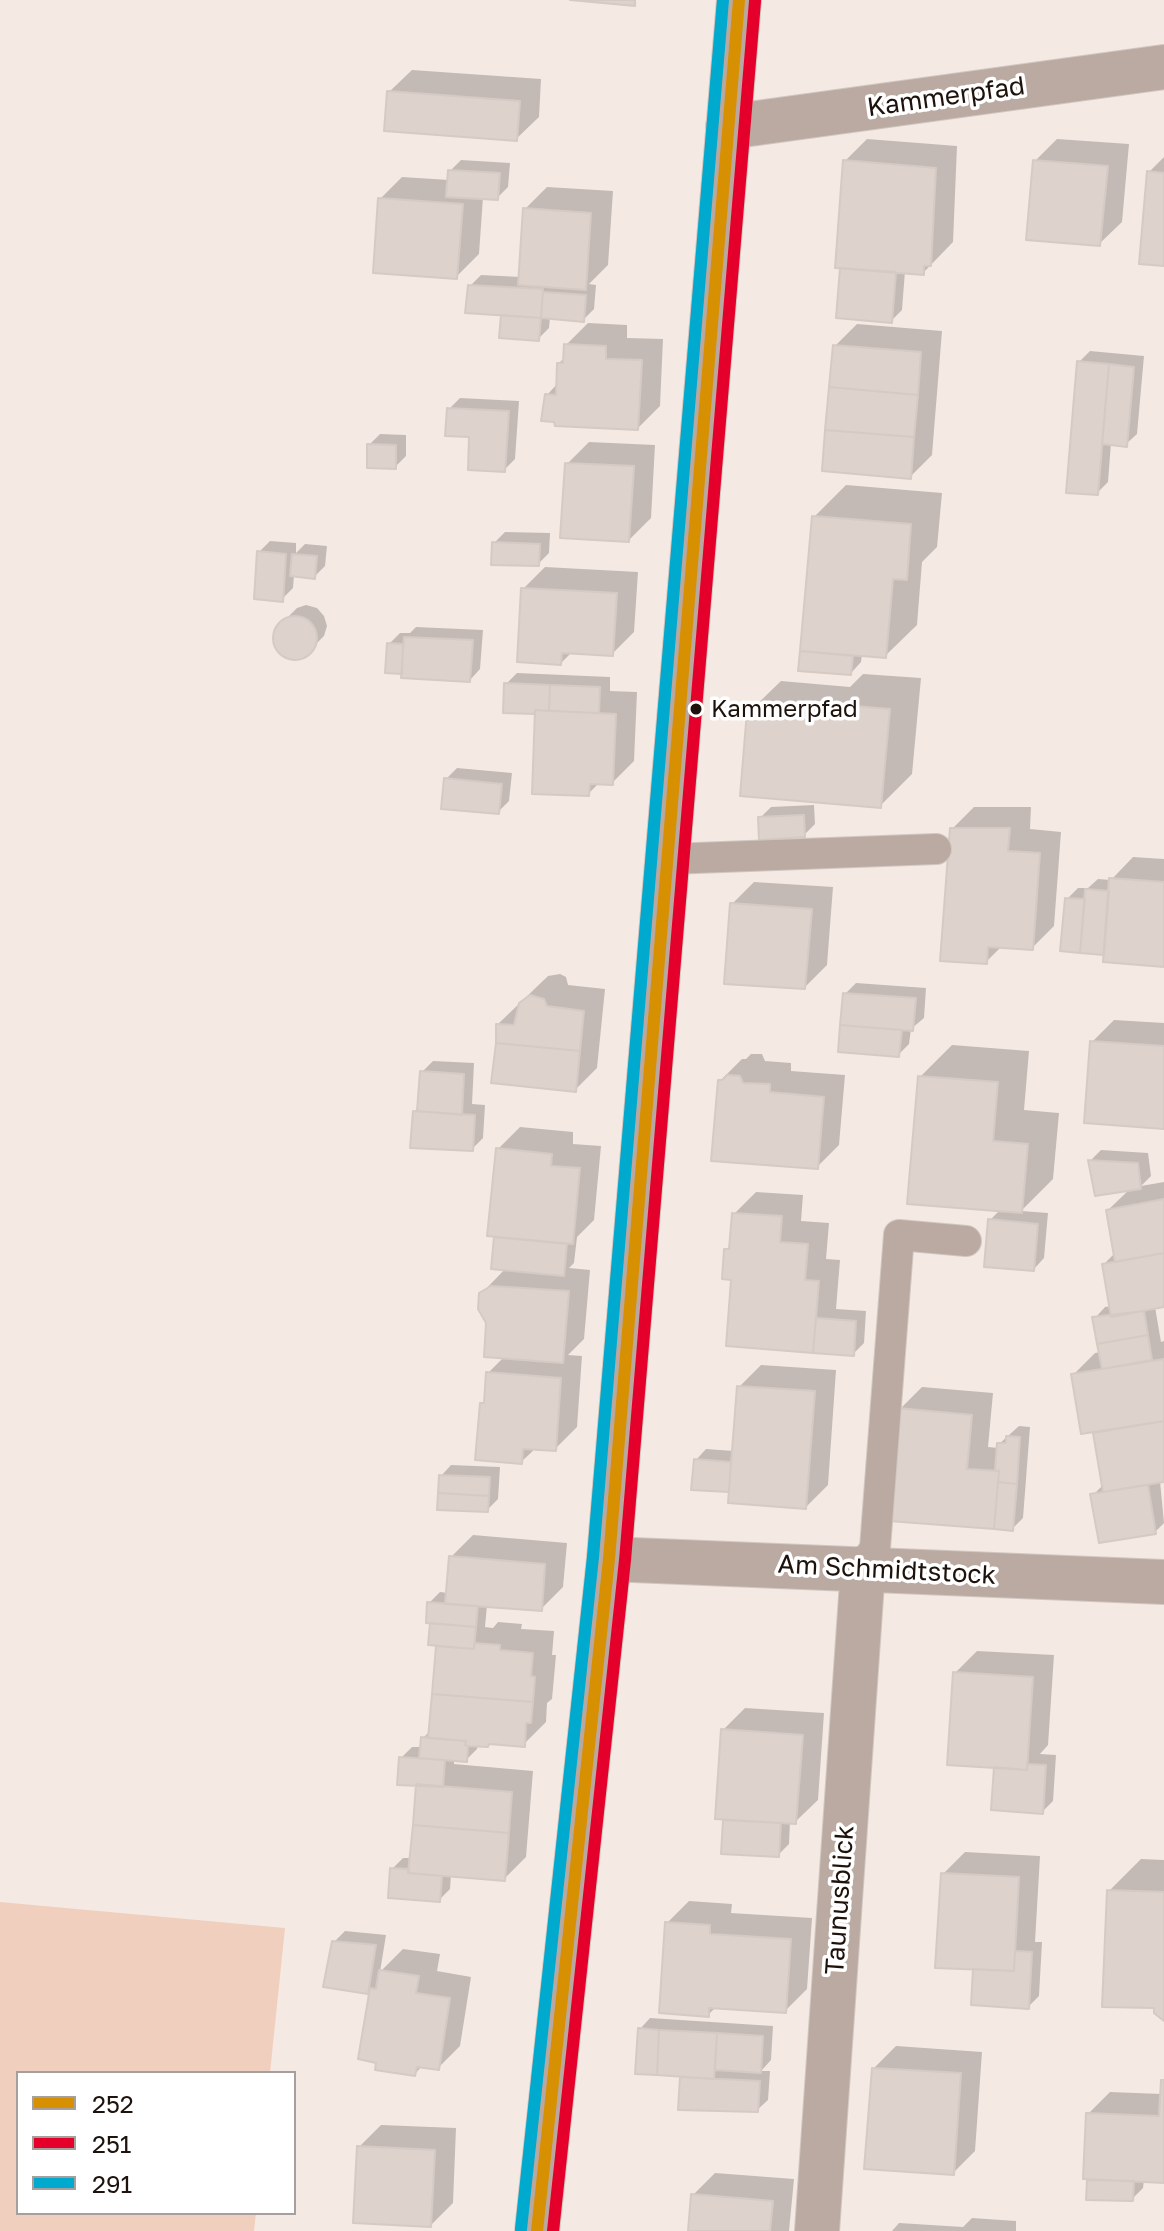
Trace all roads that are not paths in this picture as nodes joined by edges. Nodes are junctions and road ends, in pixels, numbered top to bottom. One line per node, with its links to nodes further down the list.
1 (739, 0): 3 (main road)
2 (1164, 67): 3 (street, Kammerpfad)
3 (728, 127): 5 (main road)
4 (936, 849): 5 (lane)
5 (669, 859): 7 (main road)
6 (966, 1241): 8 (lane)
7 (609, 1559): 8 (street, Am Schmidtstock); 10 (main road)
8 (863, 1568): 9 (street, Am Schmidtstock); 11 (street, Taunusblick)
9 (1164, 1582)
10 (537, 2231)
11 (817, 2231)

